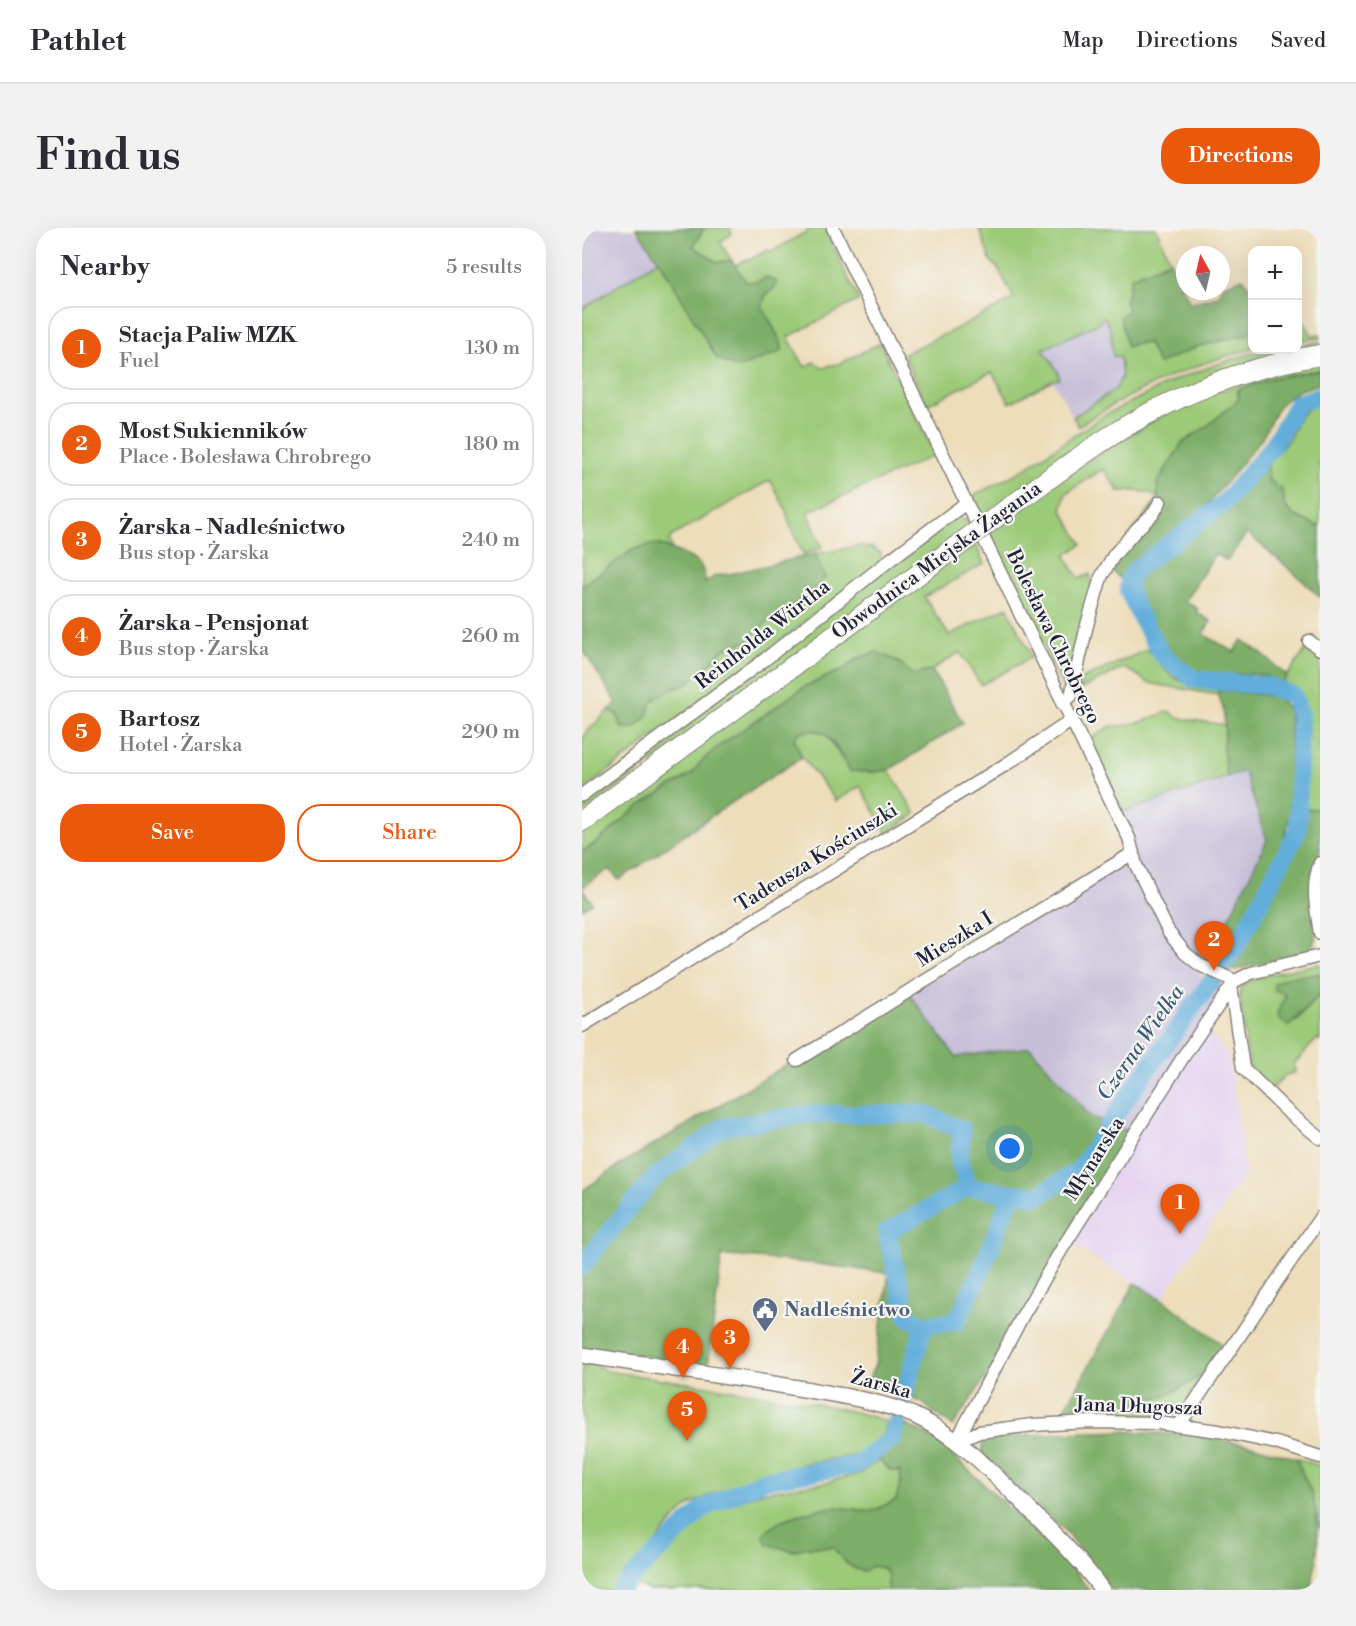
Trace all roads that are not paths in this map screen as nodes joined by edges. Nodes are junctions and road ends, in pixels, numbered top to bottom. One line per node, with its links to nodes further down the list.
1 (833, 228): 4 (street, Bolesława Chrobrego)
2 (1320, 355): 8 (main road, Obwodnica Miejska Żagania, bridge)
3 (1160, 502): 5 (street)
4 (966, 503): 5 (street, Bolesława Chrobrego); 7 (street, Reinholda Würtha)
5 (1062, 703): 6 (street, Bolesława Chrobrego)
6 (1071, 721): 9 (street, Bolesława Chrobrego); 14 (street, Tadeusza Kościuszki)
7 (582, 795)
8 (582, 821)
9 (1133, 853): 13 (street, Bolesława Chrobrego); 15 (street, Mieszka I)
10 (1320, 863): 11 (street)
11 (1320, 933)
12 (1320, 956): 13 (street)
13 (1231, 981): 16 (street); 20 (street, Młynarska)
14 (582, 1026)
15 (797, 1060)
16 (1320, 1138)
17 (1320, 1218): 19 (street)
18 (587, 1356): 20 (street, Żarska)
19 (1179, 1425): 20 (street, Jana Długosza); 21 (street, Jana Długosza)
20 (956, 1442): 22 (street, Żarska)
21 (1320, 1457)
22 (1102, 1590)

